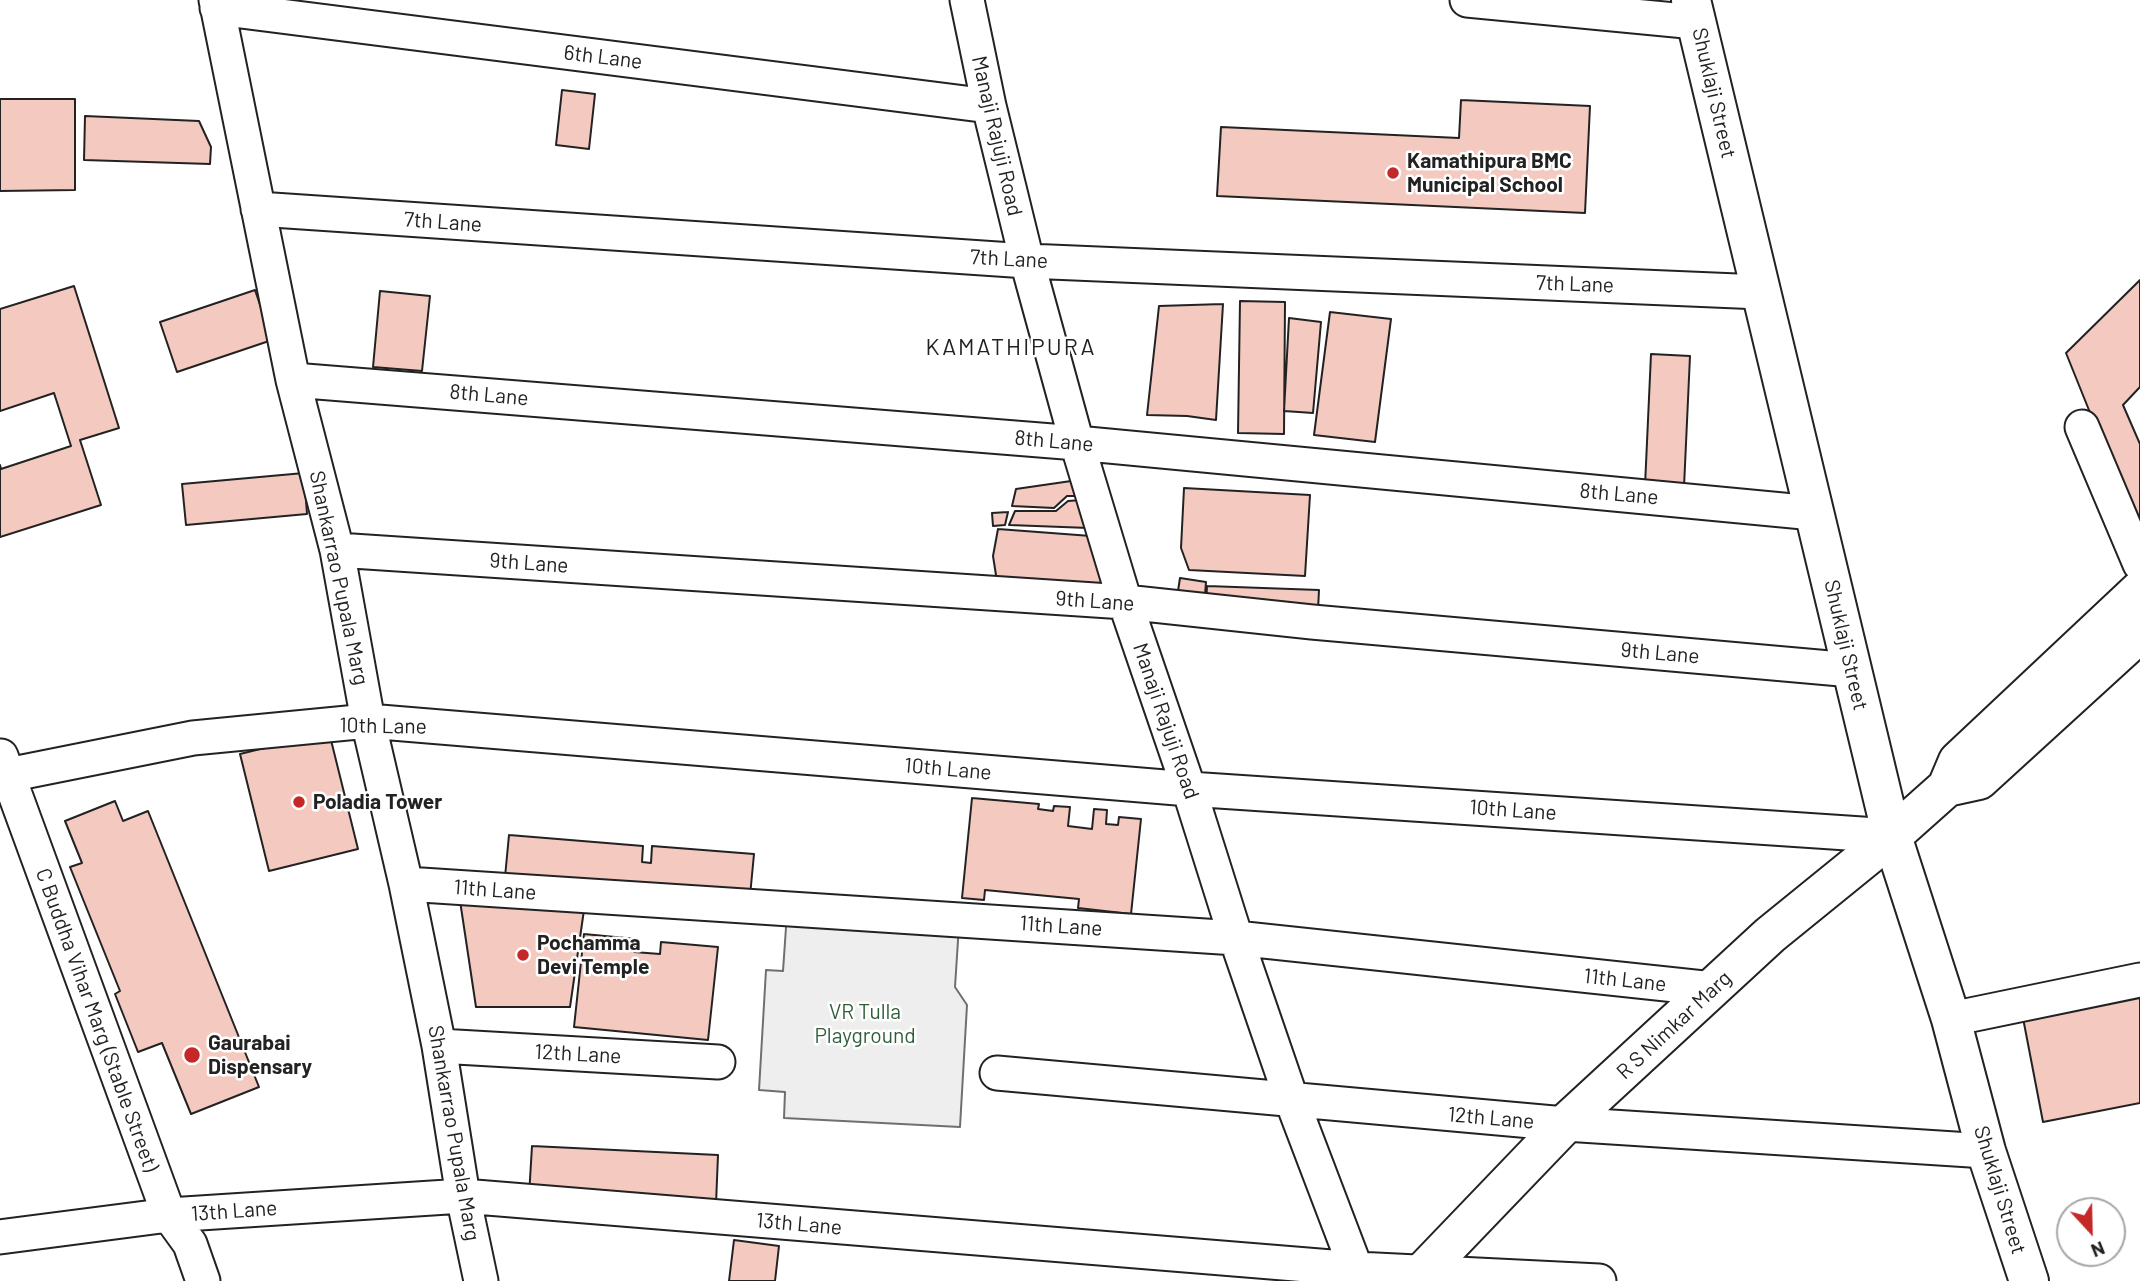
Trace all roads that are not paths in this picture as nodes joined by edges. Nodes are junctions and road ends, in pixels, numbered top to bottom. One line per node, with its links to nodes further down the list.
1 (967, 0): 5 (street, Manaji Rajuji Road)
2 (1467, 0): 4 (street)
3 (216, 4): 5 (street, 6th Lane); 6 (street, Shankarrao Pupala Marg)
4 (1694, 11): 8 (street, Shuklaji Street)
5 (989, 106): 7 (street, Manaji Rajuji Road)
6 (258, 209): 7 (street, 7th Lane); 9 (street, Shankarrao Pupala Marg)
7 (1027, 261): 8 (street, 7th Lane); 11 (street, Manaji Rajuji Road)
8 (1761, 292): 12 (street, Shuklaji Street)
9 (293, 380): 11 (street, 8th Lane); 13 (street, Shankarrao Pupala Marg)
10 (2082, 428): 14 (street)
11 (1077, 443): 12 (street, 8th Lane); 16 (street, Manaji Rajuji Road)
12 (1814, 513): 18 (street, Shuklaji Street)
13 (337, 550): 16 (street, 9th Lane); 19 (street, Shankarrao Pupala Marg)
14 (2140, 564)
15 (2140, 590): 21 (street, R S Nimkar Marg)
16 (1125, 602): 18 (street, 9th Lane); 22 (street, Manaji Rajuji Road)
17 (2140, 633): 21 (street, R S Nimkar Marg)
18 (1852, 670): 23 (street, Shuklaji Street)
19 (368, 721): 20 (street, 10th Lane); 22 (street, 10th Lane); 24 (street, Shankarrao Pupala Marg)
20 (4, 764): 36 (street, C Buddha Vihar Marg (Stable Street))
21 (1947, 787): 23 (street, R S Nimkar Marg)
22 (1189, 789): 23 (street, 10th Lane); 25 (street, Manaji Rajuji Road)
23 (1892, 836): 27 (street, R S Nimkar Marg); 28 (street, Shuklaji Street)
24 (406, 884): 25 (street, 11th Lane); 29 (street, Shankarrao Pupala Marg)
25 (1236, 938): 27 (street, 11th Lane); 32 (street, Manaji Rajuji Road)
26 (2140, 980): 28 (street)
27 (1713, 989): 33 (street, R S Nimkar Marg)
28 (1951, 1019): 34 (street, Shuklaji Street)
29 (439, 1045): 30 (street, 12th Lane); 35 (street, Shankarrao Pupala Marg)
30 (718, 1062)
31 (997, 1073): 32 (street, 12th Lane)
32 (1292, 1101): 33 (street, 12th Lane); 38 (street, Manaji Rajuji Road)
33 (1565, 1124): 34 (street, 12th Lane); 39 (street, R S Nimkar Marg)
34 (1986, 1151): 43 (street, Shuklaji Street)
35 (463, 1196): 36 (street, 13th Lane); 38 (street, 13th Lane); 41 (street, Shankarrao Pupala Marg)
36 (169, 1215): 37 (street, 13th Lane); 40 (street, C Buddha Vihar Marg (Stable Street))
37 (0, 1237)
38 (1356, 1269): 39 (street, 13th Lane)
39 (1422, 1277): 42 (street, 13th Lane)
40 (203, 1281)
41 (481, 1281)
42 (1600, 1281)
43 (2029, 1281)

